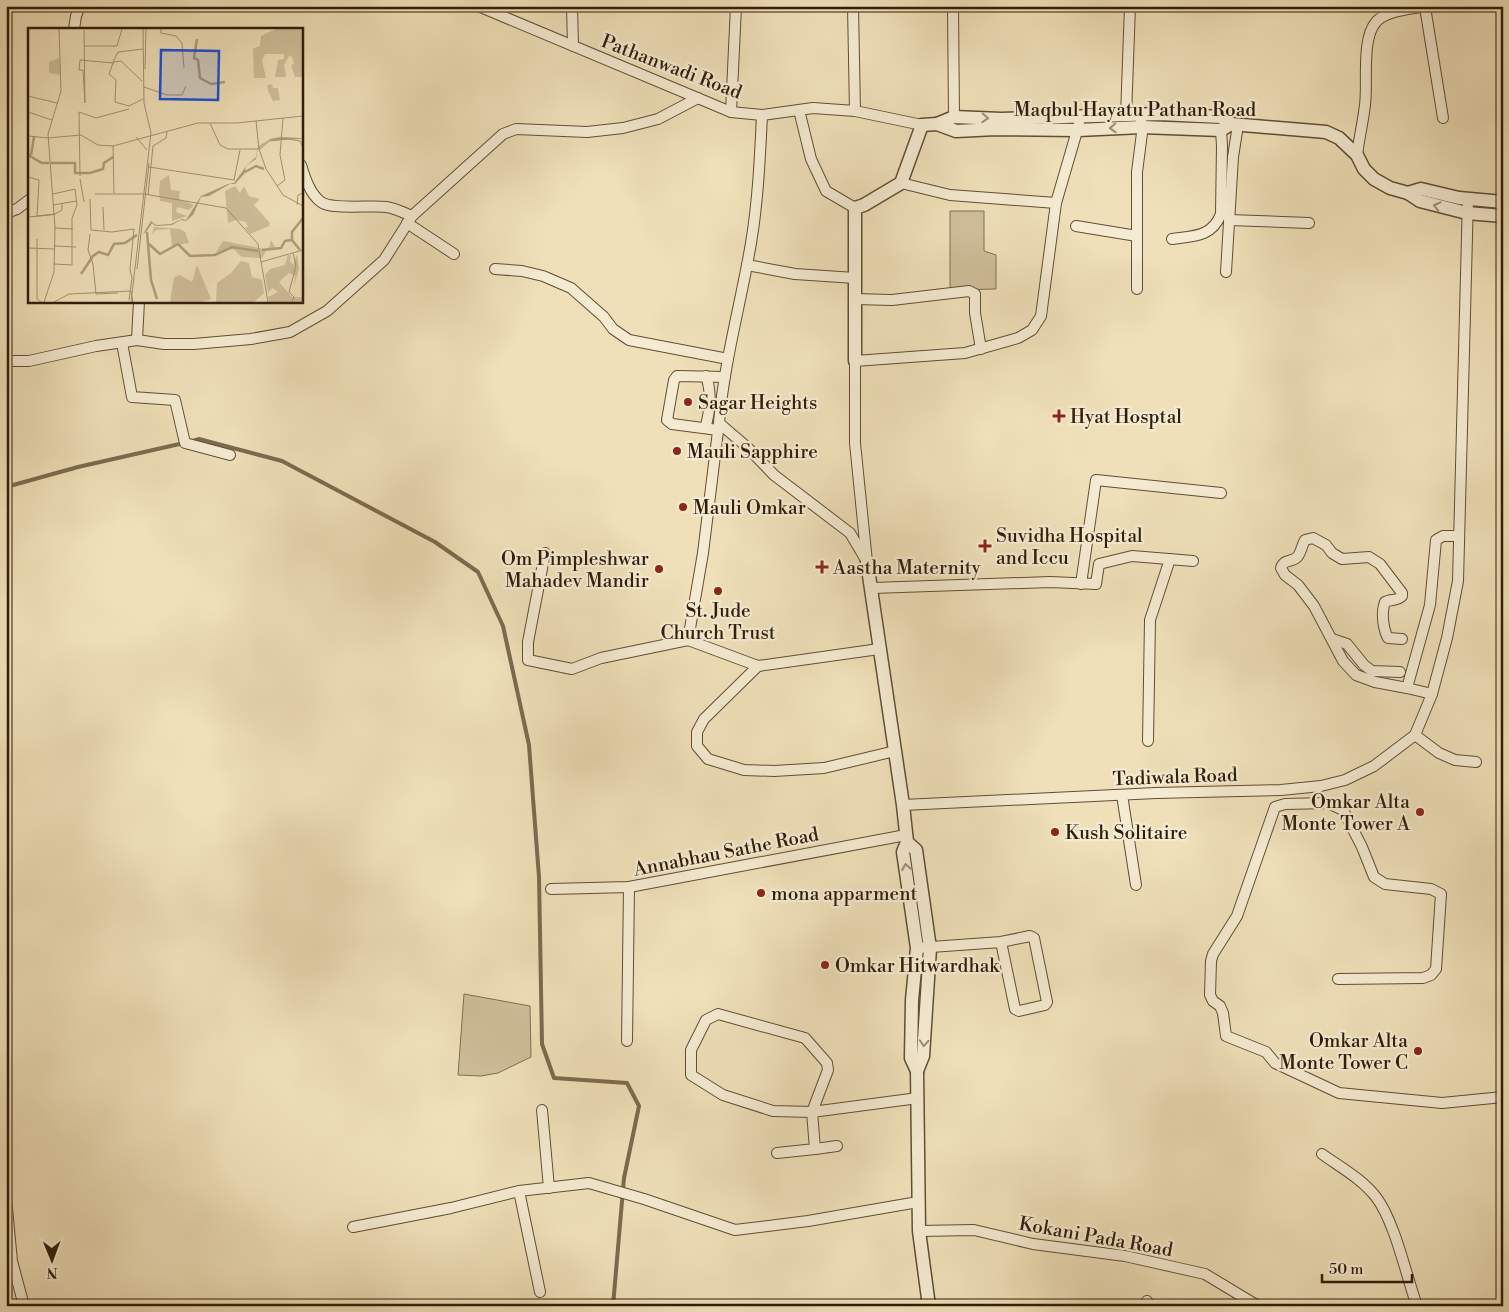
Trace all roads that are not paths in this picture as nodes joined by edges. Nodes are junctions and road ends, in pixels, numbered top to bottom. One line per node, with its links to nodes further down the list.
1 (80, 6): 10 (street)
2 (478, 6): 11 (street, Pathanwadi Road)
3 (572, 6): 11 (street)
4 (736, 6): 15 (street)
5 (853, 6): 14 (street)
6 (953, 6): 18 (street)
7 (1130, 6): 17 (street)
8 (1426, 6): 9 (street); 19 (street)
9 (1412, 7): 25 (street)
10 (74, 28)
11 (573, 46): 12 (street, Pathanwadi Road)
12 (698, 98): 15 (street, Pathanwadi Road); 37 (street)
13 (799, 110): 14 (street, Pathanwadi Road); 16 (street, Pathanwadi Road); 33 (street)
14 (855, 111): 23 (street, Pathanwadi Road)
15 (731, 112): 16 (street, Pathanwadi Road)
16 (762, 115): 44 (street)
17 (1126, 116): 20 (street); 21 (street)
18 (954, 117): 21 (street, one-way to 21); 22 (street)
19 (1443, 118)
20 (1141, 121): 21 (street, Maqbul Hayatu Pathan Road, one-way to 21); 24 (street, Maqbul Hayatu Pathan Road); 41 (street)
21 (1079, 123): 22 (street, Maqbul Hayatu Pathan Road); 32 (street)
22 (937, 124): 23 (street, Maqbul Hayatu Pathan Road)
23 (922, 125): 27 (street)
24 (1230, 126): 25 (street, Maqbul Hayatu Pathan Road); 38 (street); 42 (street)
25 (1356, 155): 28 (street, Maqbul Hayatu Pathan Road)
26 (302, 167): 37 (street)
27 (901, 183): 32 (street); 33 (street)
28 (1408, 193): 29 (street); 35 (street, Maqbul Hayatu Pathan Road, one-way to 28)
29 (1468, 198): 31 (street); 35 (street)
30 (28, 201): 34 (street)
31 (1503, 202)
32 (1056, 203): 53 (street)
33 (855, 208): 47 (street)
34 (6, 213)
35 (1468, 213): 36 (street, Maqbul Hayatu Pathan Road); 63 (street)
36 (1503, 216)
37 (409, 220): 43 (street); 51 (street)
38 (1230, 220): 39 (street); 46 (street)
39 (1309, 223)
40 (1076, 226): 41 (street)
41 (1137, 236): 48 (street)
42 (1172, 239)
43 (454, 254)
44 (747, 265): 47 (street); 54 (street)
45 (495, 269): 54 (street)
46 (1226, 272)
47 (854, 278): 49 (street)
48 (1137, 289)
49 (855, 299): 53 (street); 56 (street)
50 (140, 302): 51 (street)
51 (138, 340): 52 (street)
52 (122, 343): 55 (street); 61 (street)
53 (981, 349): 56 (street)
54 (728, 359): 58 (street)
55 (6, 361)
56 (855, 361): 67 (street)
57 (706, 376): 58 (street); 60 (street); 60 (street)
58 (725, 377): 59 (street)
59 (719, 427): 60 (street); 67 (street); 72 (street)
60 (705, 428)
61 (230, 455)
62 (1221, 493): 68 (street)
63 (1458, 536): 76 (street); 77 (street)
64 (545, 553): 72 (street)
65 (1170, 559): 66 (street); 68 (street); 79 (street)
66 (1193, 561)
67 (867, 562): 69 (street)
68 (1081, 584): 69 (street)
69 (872, 588): 73 (street)
70 (1332, 639): 71 (street); 75 (street); 76 (street)
71 (1402, 639)
72 (688, 640): 74 (street)
73 (879, 649): 74 (street); 80 (street)
74 (758, 666): 80 (street)
75 (1400, 672)
76 (1407, 688): 77 (street)
77 (1432, 694): 78 (street)
78 (1415, 735): 81 (street); 82 (street, Tadiwala Road)
79 (1148, 741)
80 (895, 751): 83 (street)
81 (1476, 762)
82 (1122, 795): 83 (street, Tadiwala Road); 85 (street)
83 (903, 805): 84 (street)
84 (906, 838): 86 (street, Annabhau Sathe Road); 89 (street)
85 (1136, 885)
86 (629, 887): 87 (street, Annabhau Sathe Road); 93 (street)
87 (550, 889)
88 (1001, 942): 88 (street); 89 (street)
89 (923, 948): 91 (street); 92 (street)
90 (1338, 979): 95 (street)
91 (912, 1006): 92 (street); 94 (street)
92 (926, 1007): 94 (street, one-way to 94)
93 (627, 1041)
94 (917, 1071): 96 (street)
95 (1503, 1097)
96 (918, 1098): 98 (street); 106 (street)
97 (542, 1110): 103 (street)
98 (812, 1112): 98 (street); 100 (street)
99 (837, 1146): 100 (street)
100 (815, 1149): 101 (street)
101 (777, 1153)
102 (1322, 1154): 113 (street)
103 (549, 1188): 104 (street); 106 (street)
104 (519, 1192): 107 (street); 109 (street)
105 (6, 1198): 110 (street)
106 (918, 1202): 108 (street)
107 (354, 1227)
108 (919, 1231): 111 (street); 112 (street, Kokani Pada Road)
109 (540, 1292)
110 (24, 1306)
111 (929, 1306)
112 (1258, 1306)
113 (1417, 1306)

